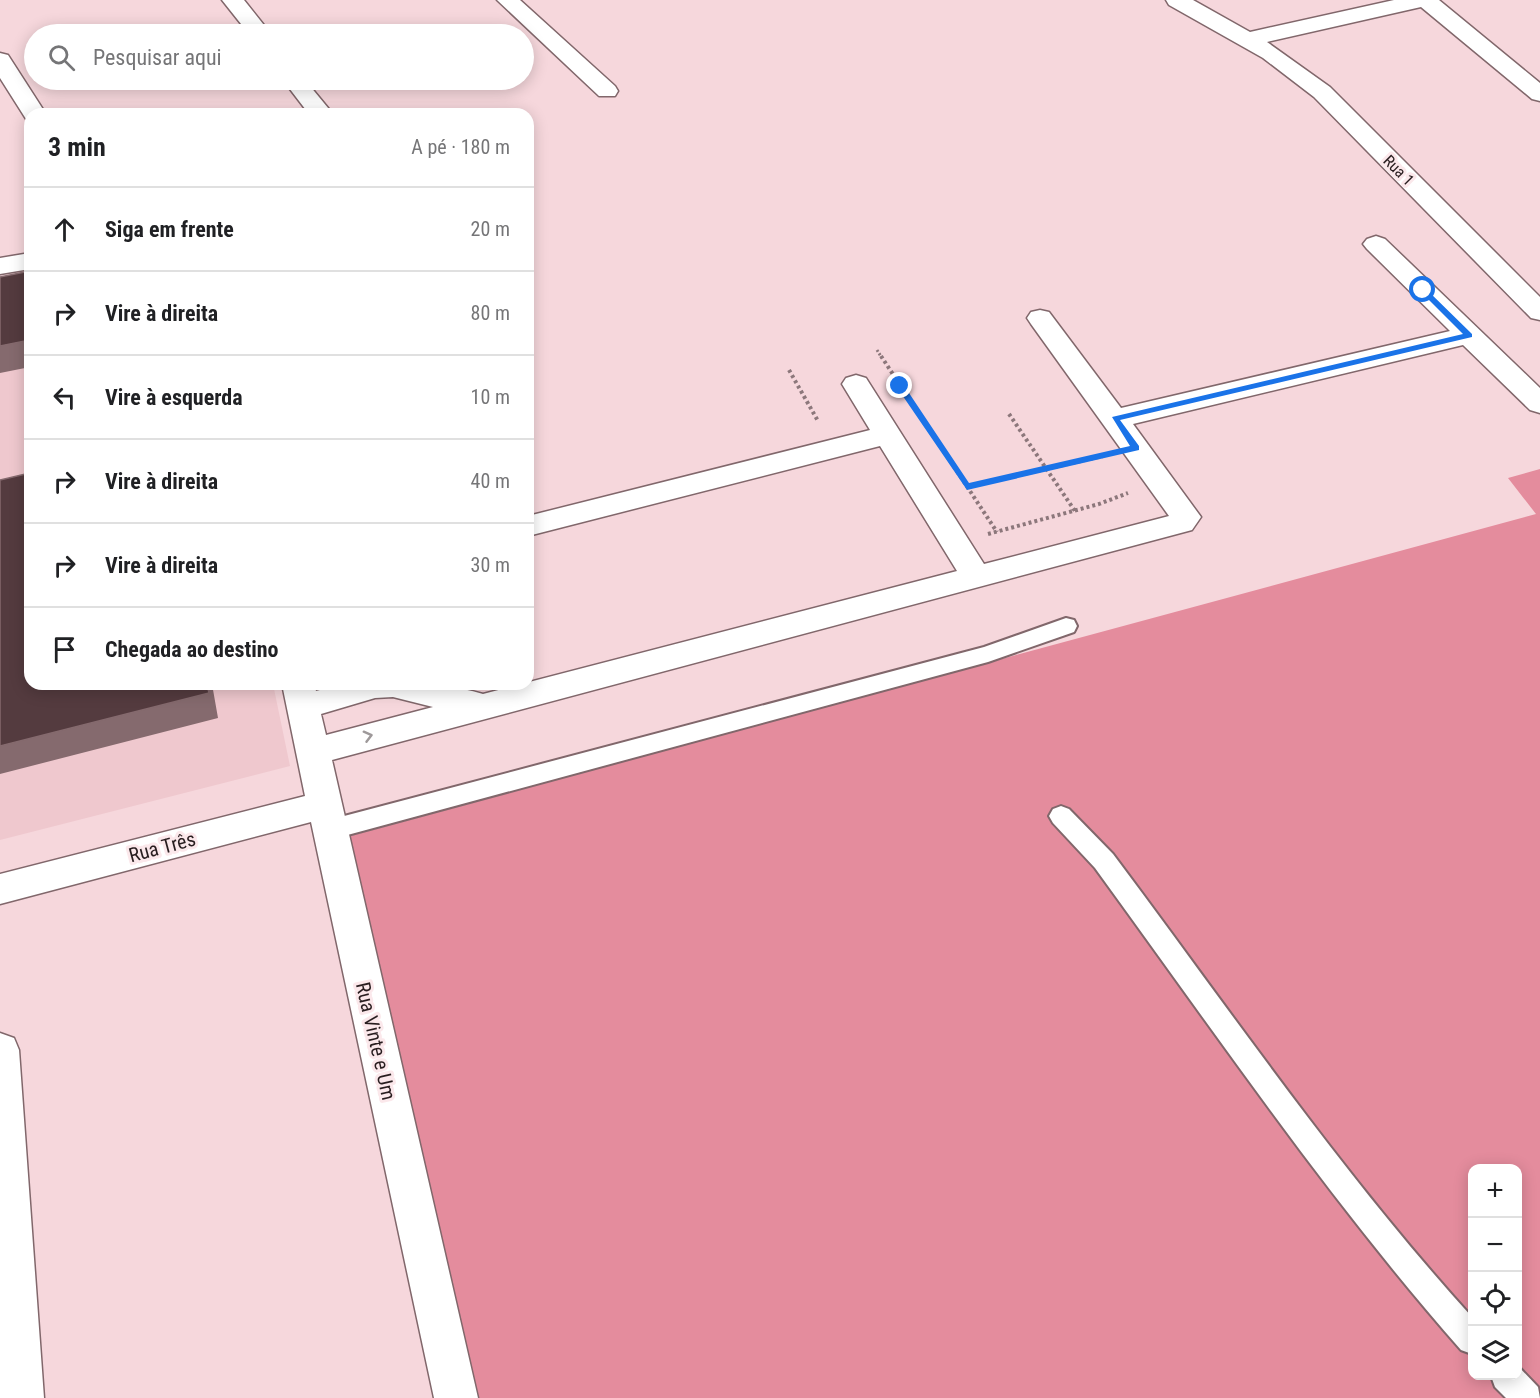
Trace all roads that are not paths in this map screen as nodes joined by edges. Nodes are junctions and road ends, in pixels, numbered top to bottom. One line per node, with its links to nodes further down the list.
1 (233, 0): 5 (street)
2 (508, 0): 9 (street)
3 (1177, 0): 6 (street, Rua 1)
4 (1424, 0): 6 (street); 10 (street)
5 (252, 24)
6 (1249, 39): 16 (street, Rua 1)
7 (0, 60): 11 (street)
8 (302, 90): 12 (street)
9 (607, 91)
10 (1540, 94)
11 (30, 108)
12 (316, 108)
13 (1376, 244): 18 (street)
14 (24, 262): 15 (street)
15 (0, 266)
16 (1540, 312)
17 (1040, 318): 21 (street)
18 (1469, 335): 20 (street); 21 (street)
19 (856, 384): 22 (street)
20 (1540, 404)
21 (1114, 419): 24 (street)
22 (888, 435): 23 (street); 24 (street)
23 (534, 524)
24 (976, 577): 26 (street)
25 (1066, 626): 34 (lane)
26 (534, 688)
27 (345, 690): 30 (street)
28 (414, 690): 31 (street)
29 (527, 690): 31 (street)
30 (300, 696): 32 (street, Rua Vinte e Um)
31 (482, 706): 32 (street, one-way to 31)
32 (311, 752): 34 (street, Rua Vinte e Um)
33 (1061, 816): 37 (lane)
34 (326, 818): 35 (street, Rua Três); 40 (street, Rua Vinte e Um)
35 (0, 889)
36 (0, 1050): 39 (street)
37 (1468, 1333)
38 (1510, 1380): 41 (lane)
39 (22, 1398)
40 (456, 1398)
41 (1527, 1398)

